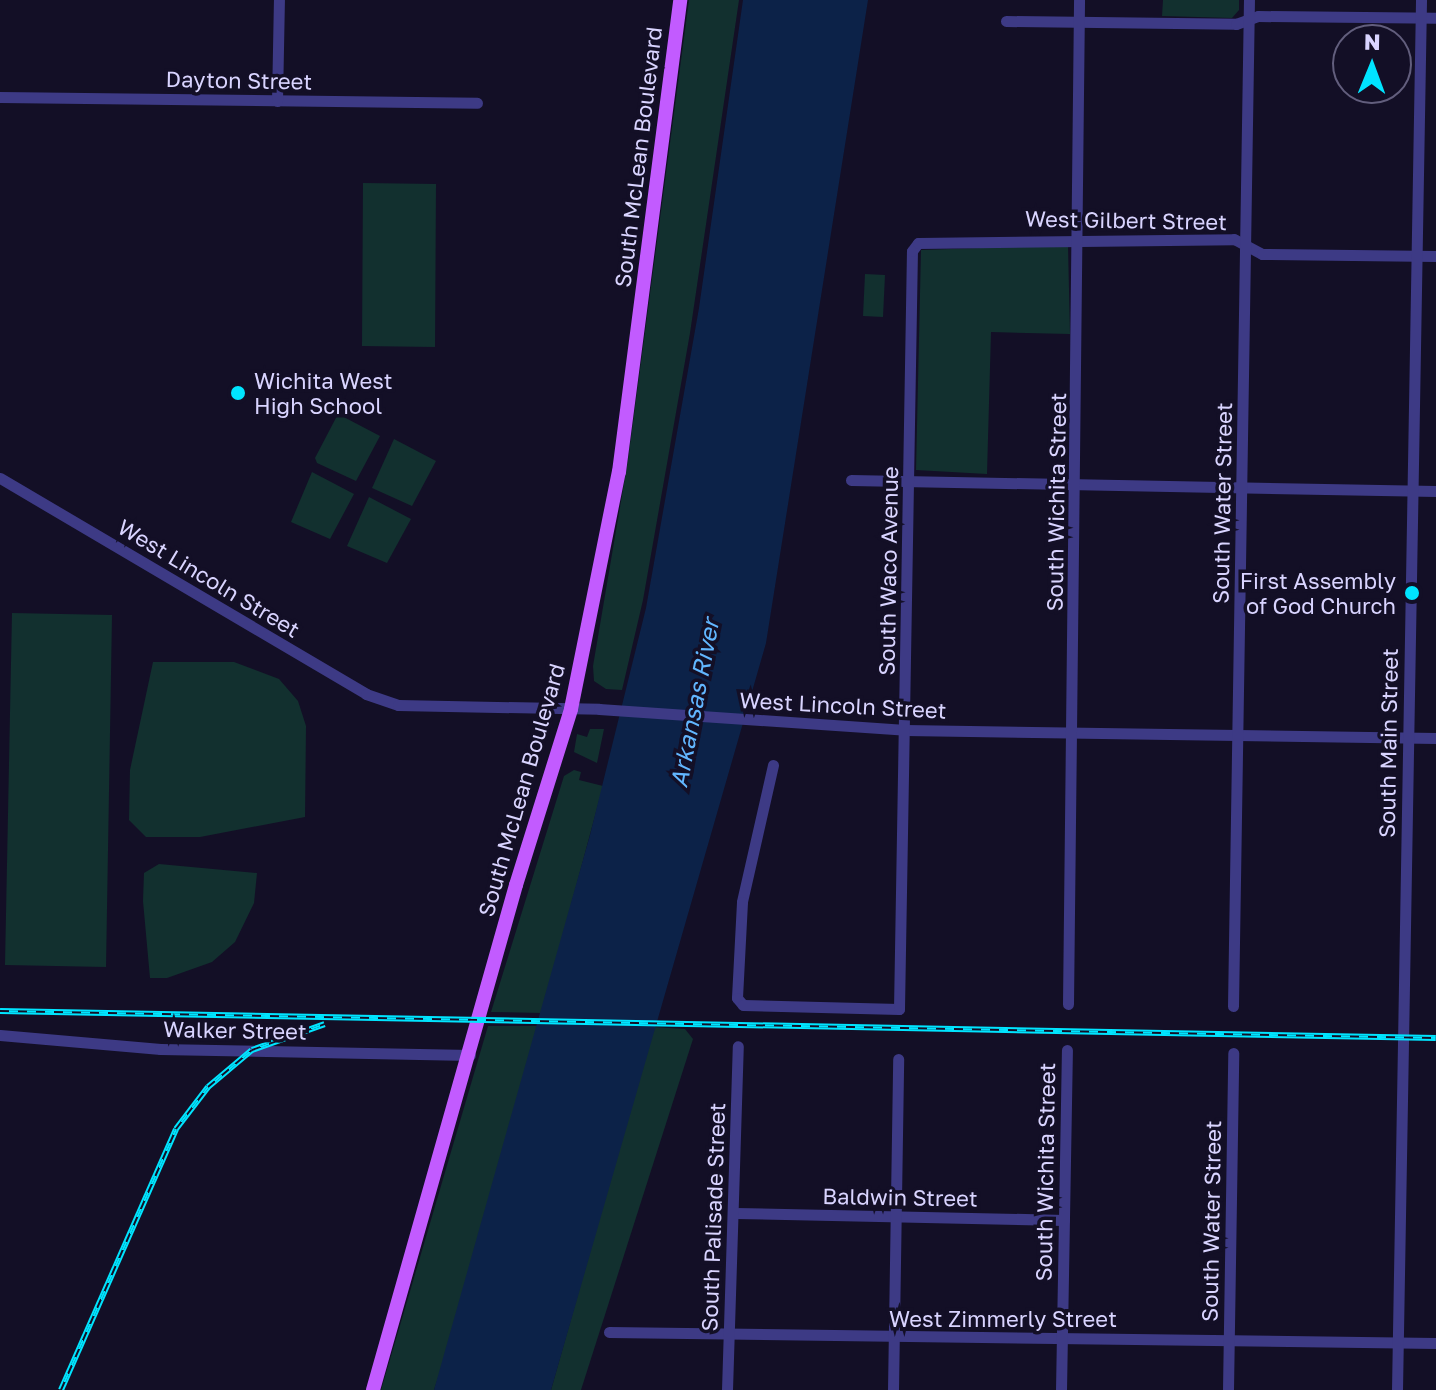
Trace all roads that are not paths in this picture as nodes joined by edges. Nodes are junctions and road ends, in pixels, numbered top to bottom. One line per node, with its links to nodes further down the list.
1 (279, 0): 12 (street)
2 (680, 0): 26 (main road, South McLean Boulevard)
3 (1079, 0): 10 (street, South Wichita Street)
4 (1249, 0): 8 (street, South Water Street)
5 (1421, 0): 6 (street, South Main Street)
6 (1421, 18): 7 (street); 8 (street); 17 (street, South Main Street)
7 (1436, 18)
8 (1249, 20): 10 (street); 16 (street, South Water Street)
9 (1006, 21): 10 (street)
10 (1079, 21): 14 (street, South Wichita Street)
11 (0, 97): 12 (street, Dayton Street)
12 (277, 101): 13 (street, Dayton Street)
13 (477, 103)
14 (1080, 238): 15 (street, West Gilbert Street); 16 (street, West Gilbert Street); 22 (street, South Wichita Street)
15 (929, 239): 21 (street, South Waco Avenue)
16 (1246, 246): 17 (street, West Gilbert Street); 23 (street, South Water Street)
17 (1416, 256): 18 (street, West Gilbert Street); 24 (street, South Main Street)
18 (1436, 256)
19 (0, 478): 26 (street, West Lincoln Street)
20 (851, 480): 21 (street)
21 (909, 480): 22 (street); 27 (street, South Waco Avenue)
22 (1076, 483): 23 (street); 28 (street, South Wichita Street)
23 (1242, 487): 24 (street); 29 (street, South Water Street)
24 (1413, 490): 25 (street); 30 (street, South Main Street)
25 (1436, 491)
26 (571, 709): 27 (street, West Lincoln Street); 39 (main road, South McLean Boulevard)
27 (905, 730): 28 (street, West Lincoln Street); 32 (street, South Waco Avenue)
28 (1071, 733): 29 (street, West Lincoln Street); 33 (street, South Wichita Street)
29 (1238, 735): 30 (street, West Lincoln Street); 34 (street, South Water Street)
30 (1409, 737): 31 (street, West Lincoln Street); 49 (street, South Main Street)
31 (1436, 738)
32 (773, 765)
33 (1068, 1004)
34 (1233, 1006)
35 (0, 1035): 39 (street, Walker Street)
36 (738, 1046): 41 (street, South Palisade Street)
37 (1067, 1050): 43 (street, South Wichita Street)
38 (1233, 1053): 47 (street, South Water Street)
39 (470, 1055): 51 (main road, South McLean Boulevard)
40 (898, 1059): 42 (street)
41 (735, 1213): 42 (street, Baldwin Street); 45 (street, South Palisade Street)
42 (896, 1218): 43 (street, Baldwin Street); 46 (street)
43 (1064, 1220): 48 (street, South Wichita Street)
44 (609, 1332): 45 (street, West Zimmerly Street)
45 (730, 1335): 46 (street, West Zimmerly Street); 52 (street, South Palisade Street)
46 (894, 1339): 48 (street, West Zimmerly Street); 53 (street)
47 (1229, 1339): 48 (street, West Zimmerly Street); 49 (street, West Zimmerly Street); 55 (street, South Water Street)
48 (1062, 1340): 54 (street, South Wichita Street)
49 (1398, 1343): 50 (street, West Zimmerly Street); 56 (street, South Main Street)
50 (1436, 1343)
51 (373, 1390)
52 (727, 1390)
53 (893, 1390)
54 (1061, 1390)
55 (1228, 1390)
56 (1397, 1390)

